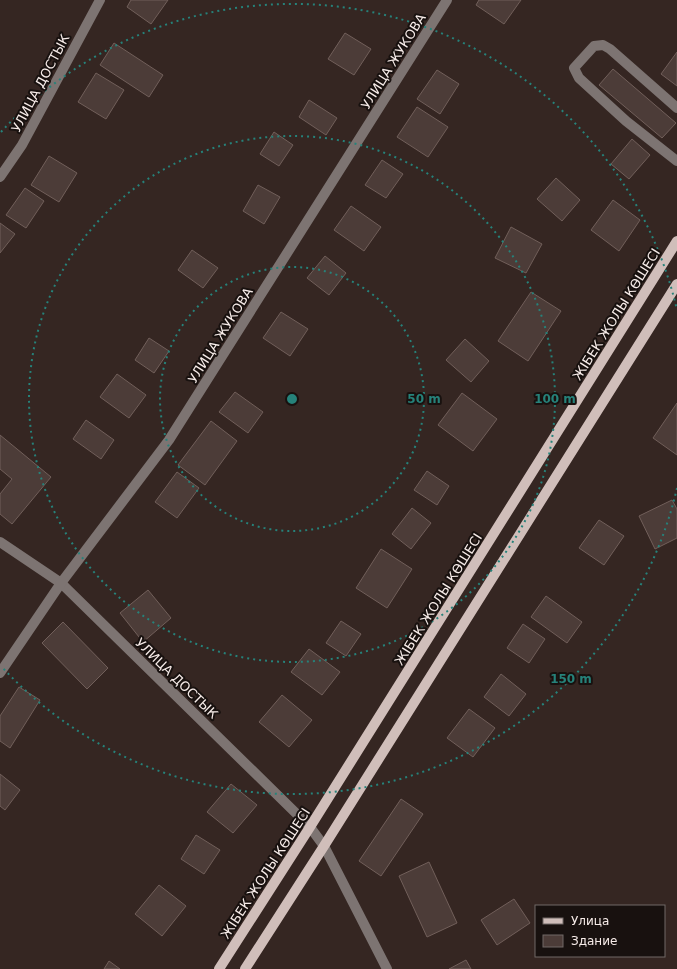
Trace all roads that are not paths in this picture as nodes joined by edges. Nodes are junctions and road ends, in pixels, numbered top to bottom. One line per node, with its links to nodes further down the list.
1 (100, 0): 5 (street, УЛИЦА ДОСТЫК)
2 (447, 0): 9 (street, УЛИЦА ЖУКОВА)
3 (677, 108): 4 (street)
4 (677, 161)
5 (0, 177)
6 (677, 241): 11 (main road, ЖІБЕК ЖОЛЫ КӨШЕСІ)
7 (677, 284): 12 (main road)
8 (0, 542): 9 (street, УЛИЦА ДОСТЫК)
9 (61, 583): 10 (street, УЛИЦА ЖУКОВА); 11 (street, УЛИЦА ДОСТЫК)
10 (0, 673)
11 (310, 827): 12 (street, УЛИЦА ДОСТЫК); 13 (main road, ЖІБЕК ЖОЛЫ КӨШЕСІ)
12 (324, 846): 14 (main road); 15 (street, УЛИЦА ДОСТЫК)
13 (219, 969)
14 (245, 969)
15 (387, 969)

